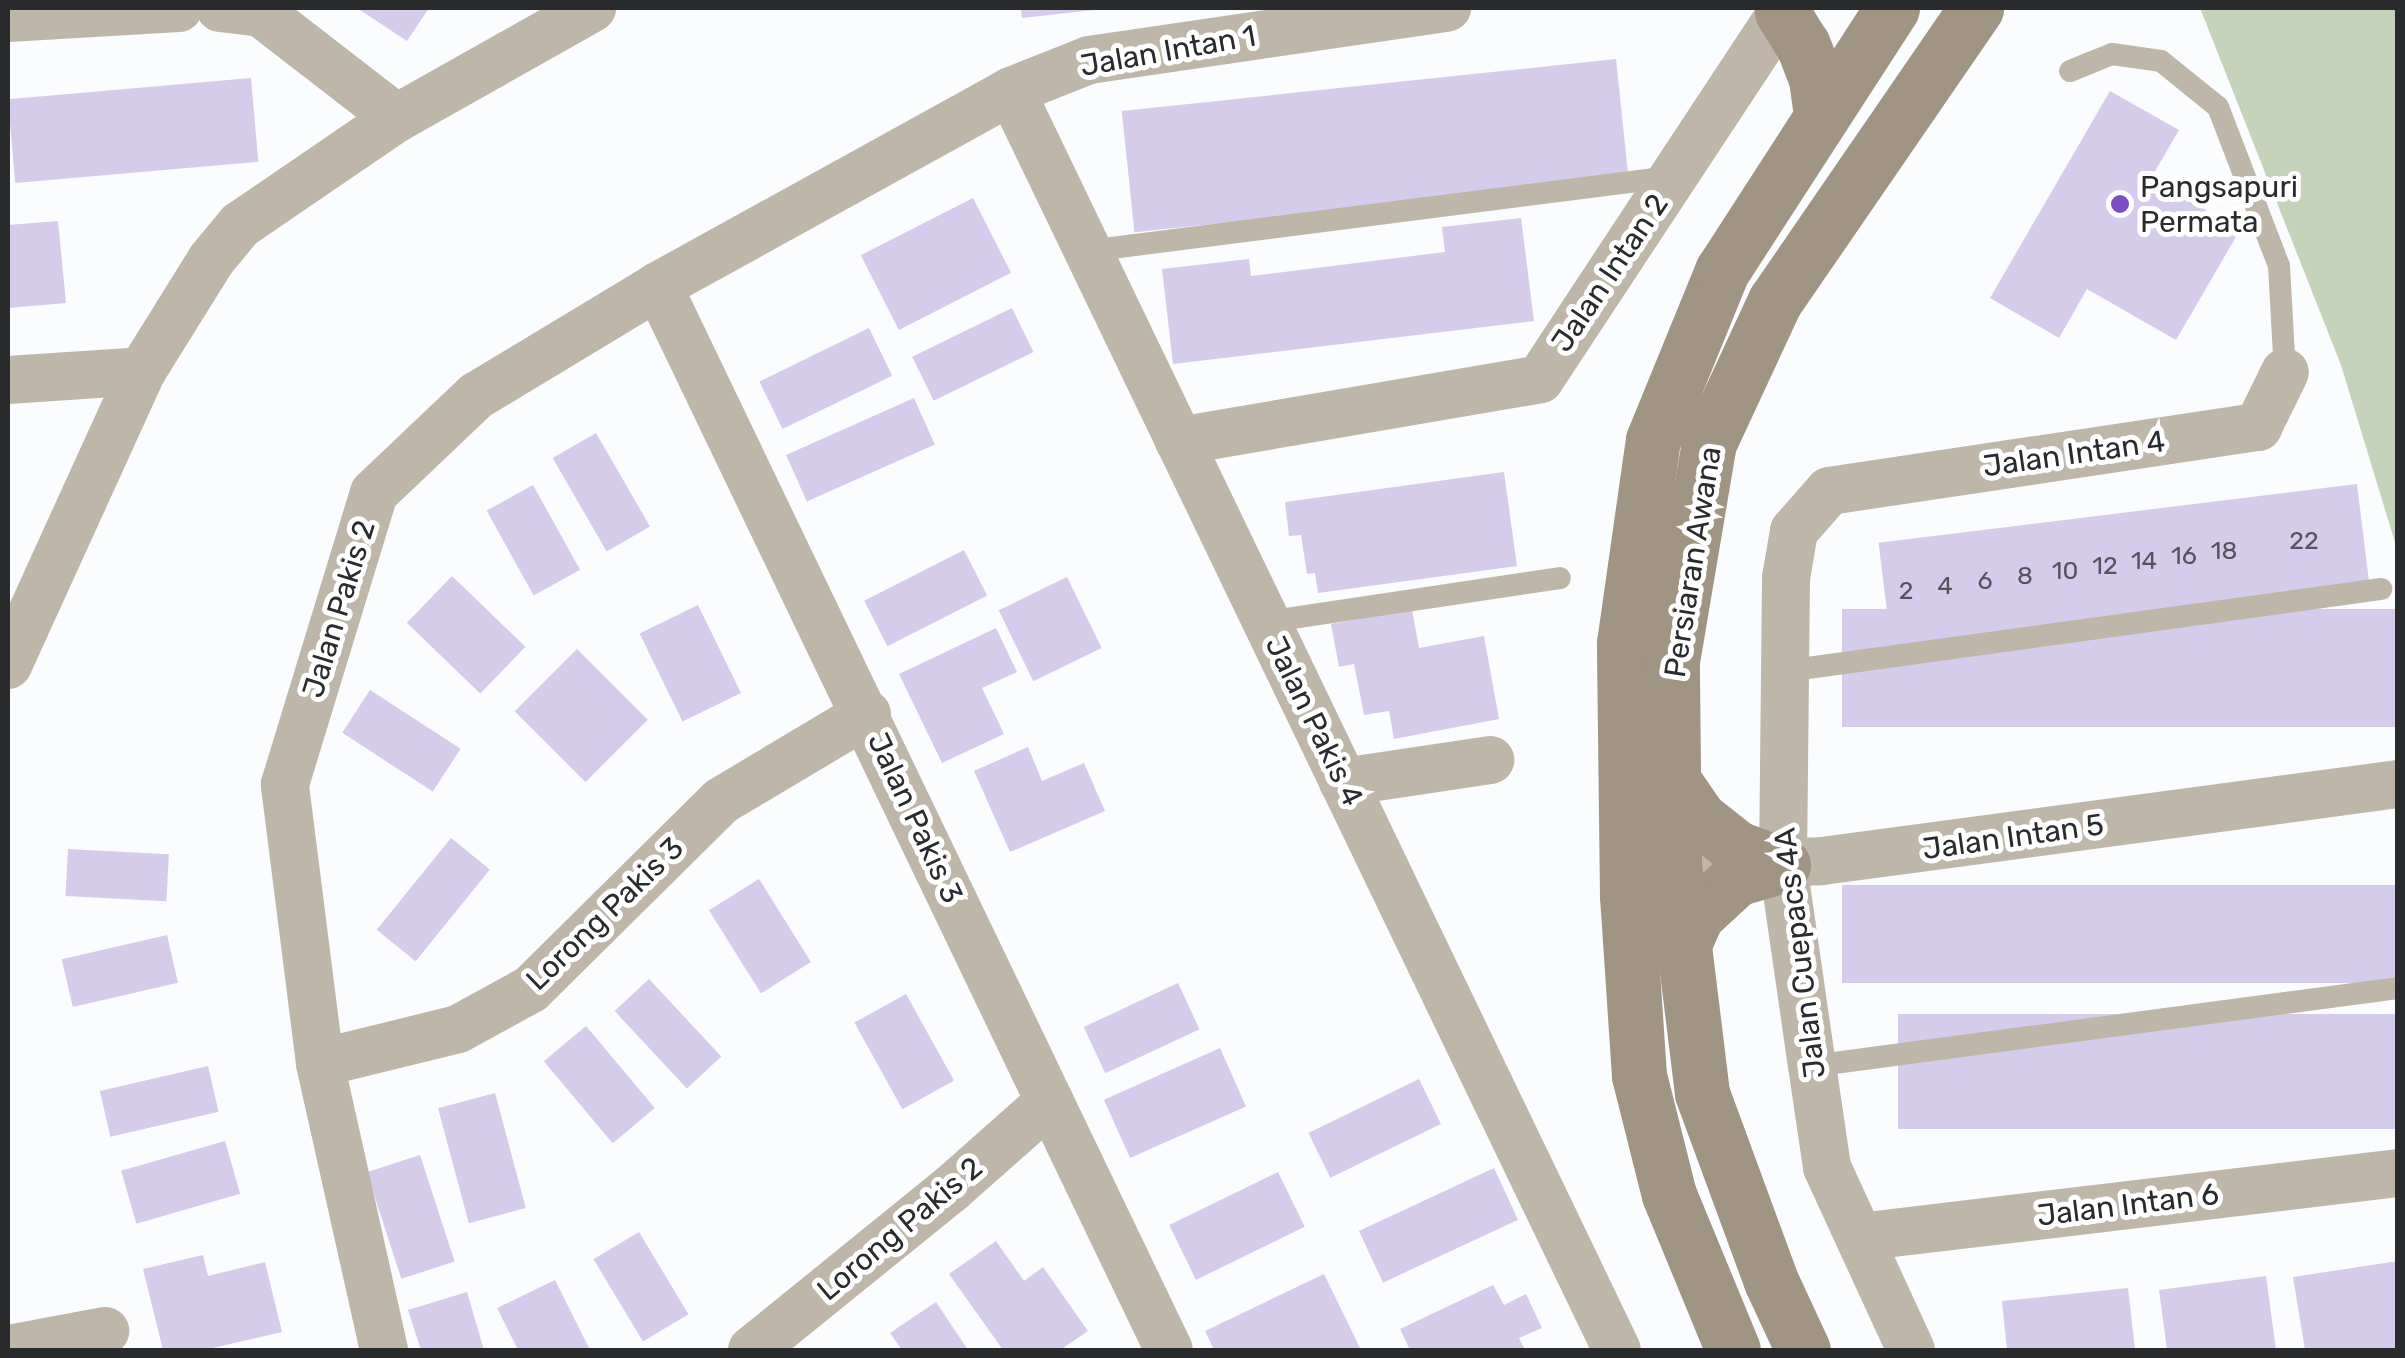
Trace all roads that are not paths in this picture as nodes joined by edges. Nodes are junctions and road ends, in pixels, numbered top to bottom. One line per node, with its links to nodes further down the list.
1 (179, 8): 8 (street)
2 (220, 8): 12 (street)
3 (592, 8): 12 (street)
4 (1447, 8): 10 (street, Jalan Intan 1)
5 (1976, 8): 28 (street, Persiaran Awana)
6 (1781, 9): 7 (street); 11 (street); 13 (street, Jalan Intan 2)
7 (1887, 14): 11 (street, Persiaran Awana)
8 (8, 18)
9 (2070, 71): 17 (lane)
10 (1011, 90): 14 (street, Jalan Pakis 4); 15 (street, Jalan Pakis 2)
11 (1821, 114): 32 (street, Persiaran Awana)
12 (396, 118): 16 (street)
13 (1674, 177): 14 (lane); 19 (street, Jalan Intan 2)
14 (1088, 251): 19 (street, Jalan Pakis 4)
15 (658, 286): 26 (street, Jalan Pakis 3); 35 (street, Jalan Pakis 2)
16 (142, 371): 18 (street); 24 (street)
17 (2285, 372): 20 (street, Jalan Intan 4)
18 (8, 380)
19 (1179, 440): 23 (street, Jalan Pakis 4)
20 (1829, 491): 25 (street, Jalan Cuepacs 4A)
21 (1560, 578): 23 (lane)
22 (2381, 588): 25 (lane)
23 (1266, 622): 29 (street, Jalan Pakis 4)
24 (8, 666)
25 (1786, 671): 31 (street, Jalan Cuepacs 4A)
26 (867, 714): 35 (street, Lorong Pakis 3); 37 (street, Jalan Pakis 3)
27 (1490, 760): 29 (street)
28 (1673, 780): 31 (street); 32 (street, Persiaran Awana)
29 (1344, 782): 45 (street, Jalan Pakis 4)
30 (2398, 784): 31 (street, Jalan Intan 5)
31 (1783, 865): 32 (street, Jalan Intan 5); 33 (street); 36 (street, Jalan Cuepacs 4A)
32 (1650, 867): 33 (street, Persiaran Awana); 46 (street, Persiaran Awana)
33 (1683, 946): 47 (street, Persiaran Awana)
34 (2398, 988): 36 (lane)
35 (320, 1064): 42 (street, Jalan Pakis 2)
36 (1812, 1066): 39 (street, Jalan Cuepacs 4A)
37 (1047, 1104): 43 (street, Lorong Pakis 2); 44 (street, Jalan Pakis 3)
38 (2398, 1173): 39 (street, Jalan Intan 6)
39 (1859, 1237): 48 (street, Jalan Cuepacs 4A)
40 (105, 1331): 41 (street)
41 (8, 1349)
42 (384, 1350)
43 (752, 1350)
44 (1169, 1350)
45 (1617, 1350)
46 (1733, 1350)
47 (1803, 1350)
48 (1912, 1350)

